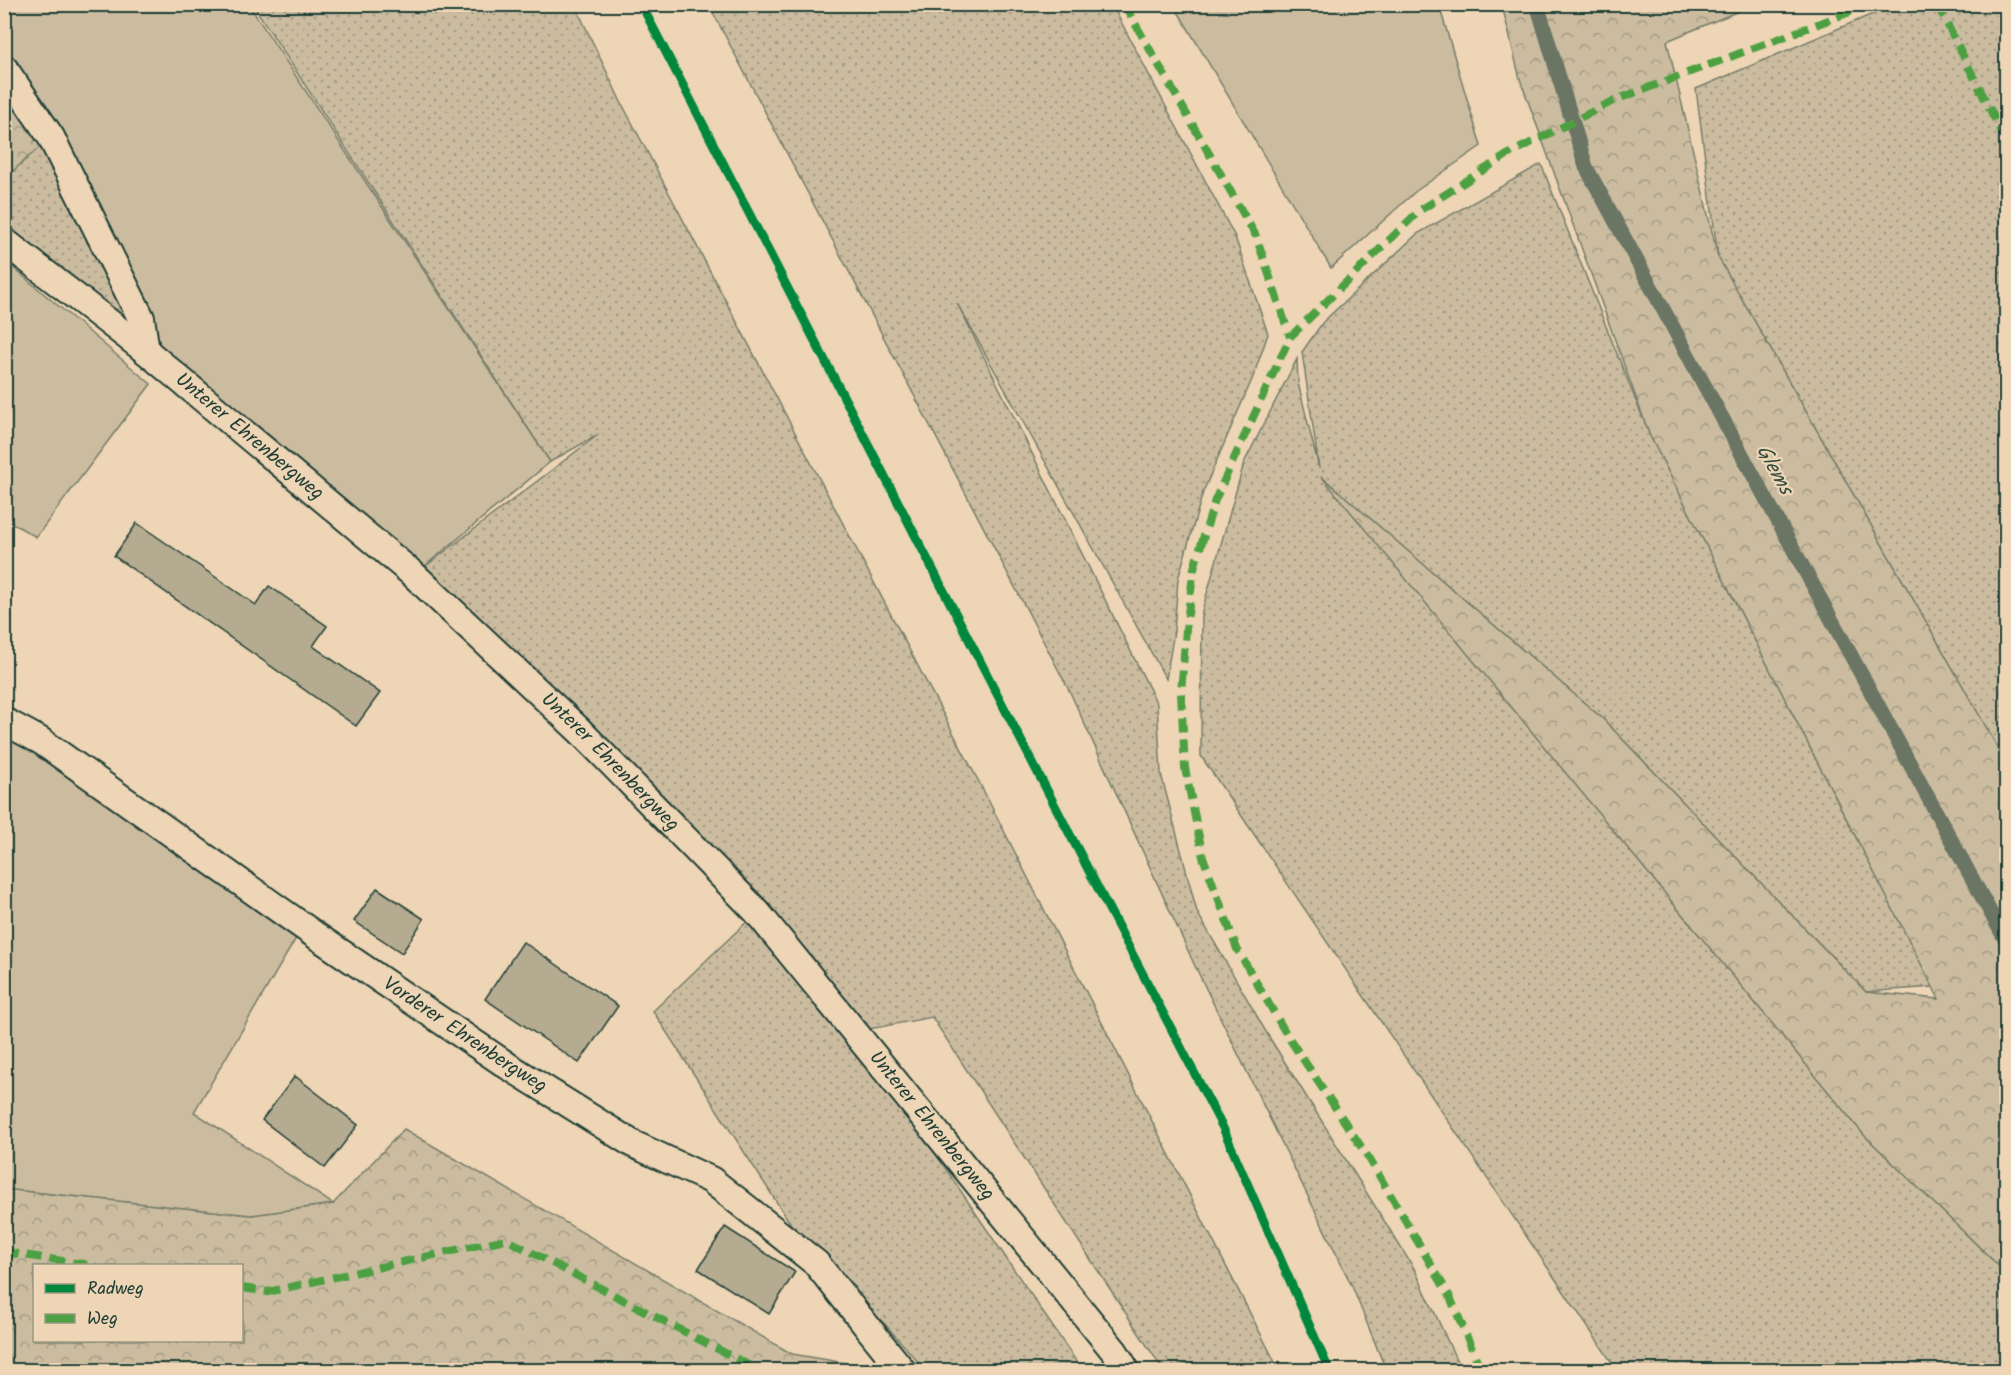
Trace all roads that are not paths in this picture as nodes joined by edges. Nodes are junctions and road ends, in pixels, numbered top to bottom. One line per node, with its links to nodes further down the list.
1 (4, 68): 3 (lane)
2 (4, 241): 3 (lane, Unterer Ehrenbergweg)
3 (146, 351): 6 (lane, Unterer Ehrenbergweg)
4 (4, 721): 5 (lane, Vorderer Ehrenbergweg)
5 (902, 1371)
6 (1126, 1371)

